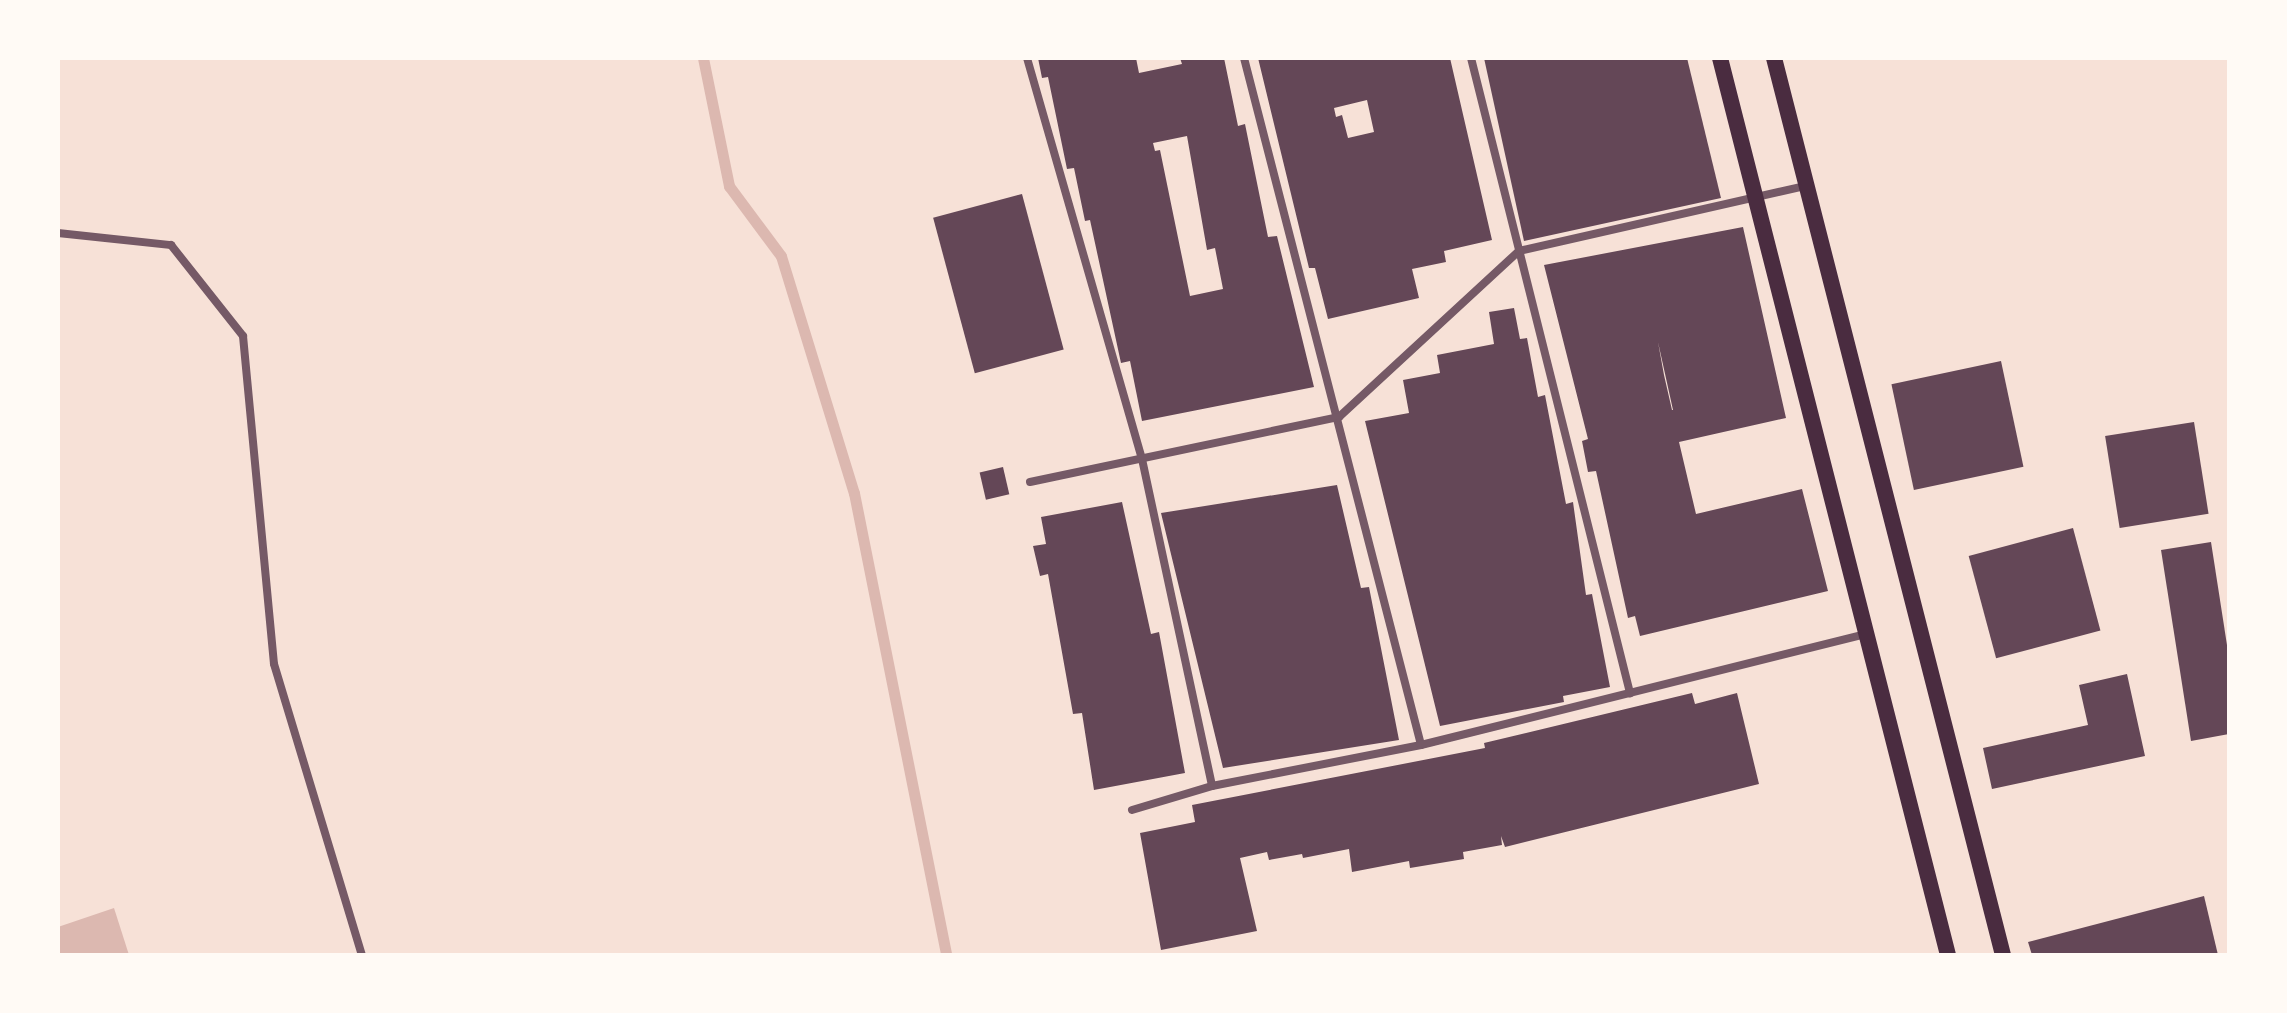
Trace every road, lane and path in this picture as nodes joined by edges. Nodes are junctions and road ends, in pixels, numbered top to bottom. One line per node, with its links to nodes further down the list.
1 (1027, 58): 11 (street)
2 (1244, 58): 10 (street)
3 (1471, 58): 9 (street)
4 (1720, 58): 7 (main road)
5 (1774, 58): 6 (main road)
6 (1807, 185): 7 (street); 20 (main road)
7 (1755, 197): 9 (street); 13 (main road)
8 (58, 233): 18 (street)
9 (1519, 251): 10 (street); 14 (street)
10 (1339, 417): 11 (street); 15 (street)
11 (1142, 459): 12 (street); 16 (street)
12 (1030, 482)
13 (1866, 634): 14 (street); 19 (main road)
14 (1630, 693): 15 (street)
15 (1421, 745): 16 (street)
16 (1212, 786): 17 (street)
17 (1132, 810)
18 (362, 955)
19 (1948, 955)
20 (2003, 955)

